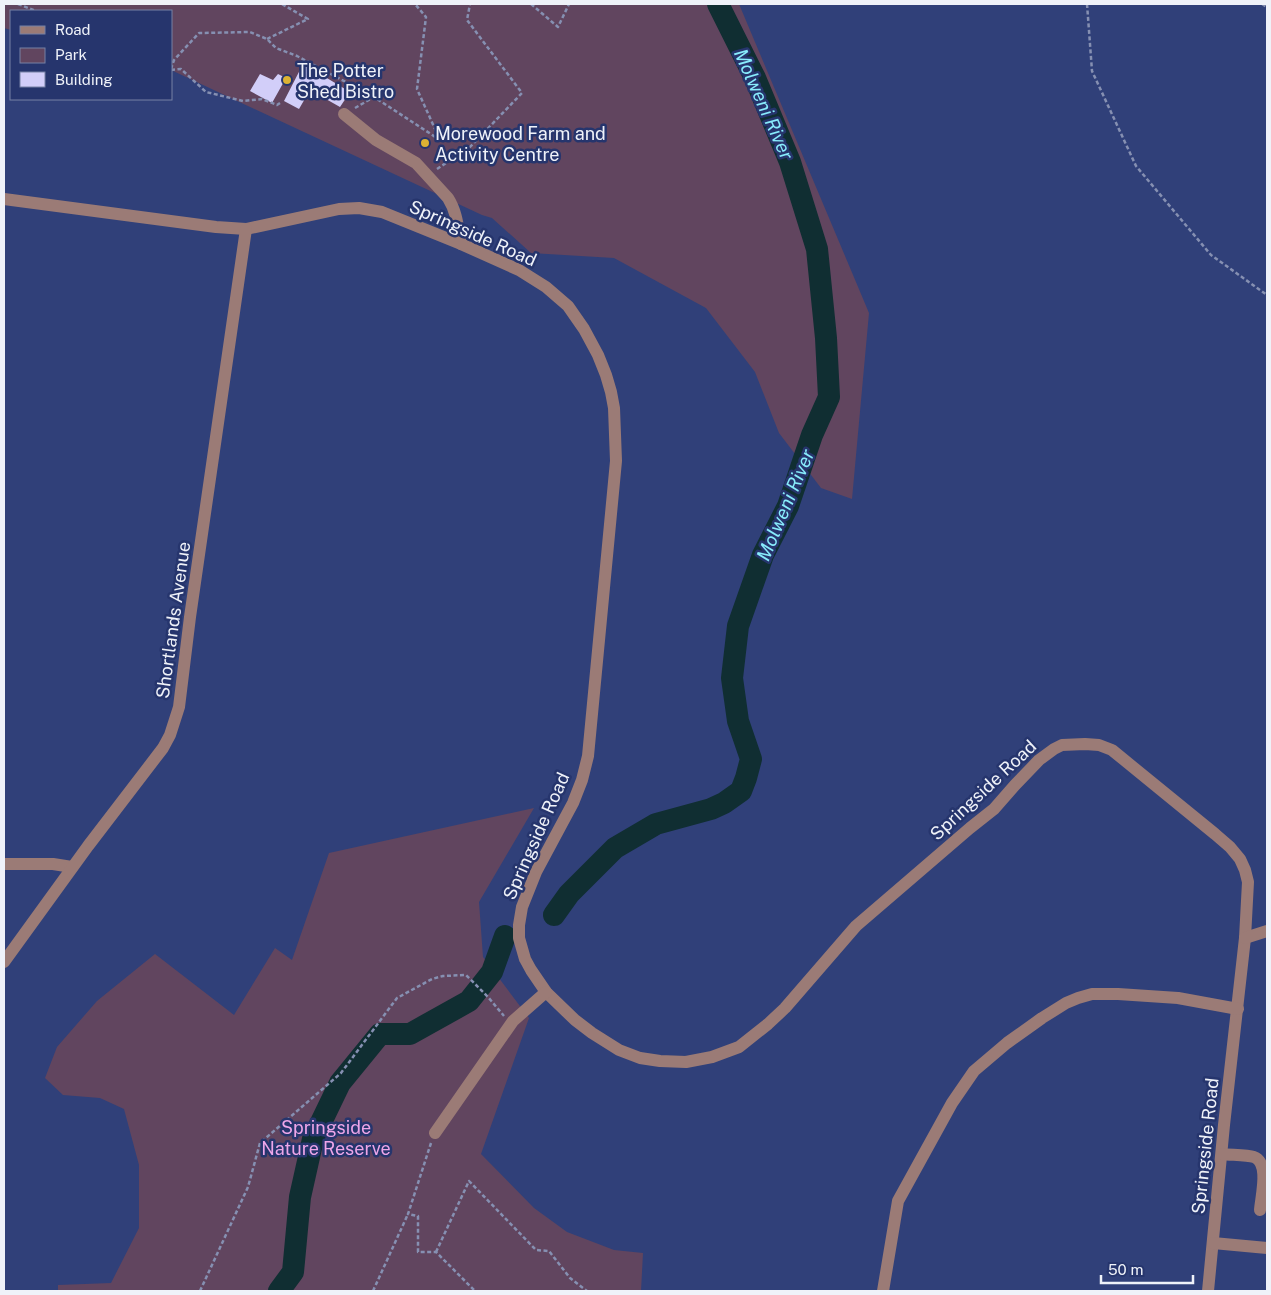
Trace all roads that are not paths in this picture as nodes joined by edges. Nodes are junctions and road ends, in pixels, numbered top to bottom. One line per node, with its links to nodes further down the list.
1 (344, 114): 4 (street)
2 (4, 199): 3 (street, Springside Road)
3 (246, 229): 4 (street, Springside Road); 6 (street, Shortlands Avenue)
4 (461, 244): 10 (street, Springside Road)
5 (4, 864): 6 (street)
6 (72, 867): 9 (street, Shortlands Avenue)
7 (1267, 931): 8 (street)
8 (1245, 938): 10 (street, Springside Road); 11 (street, Springside Road)
9 (4, 962)
10 (546, 992): 12 (street)
11 (1238, 1009): 13 (street, Springside Road); 17 (street)
12 (435, 1132)
13 (1222, 1154): 14 (street); 15 (street, Springside Road)
14 (1260, 1210)
15 (1213, 1243): 16 (street); 18 (street, Springside Road)
16 (1267, 1248)
17 (883, 1291)
18 (1208, 1291)

